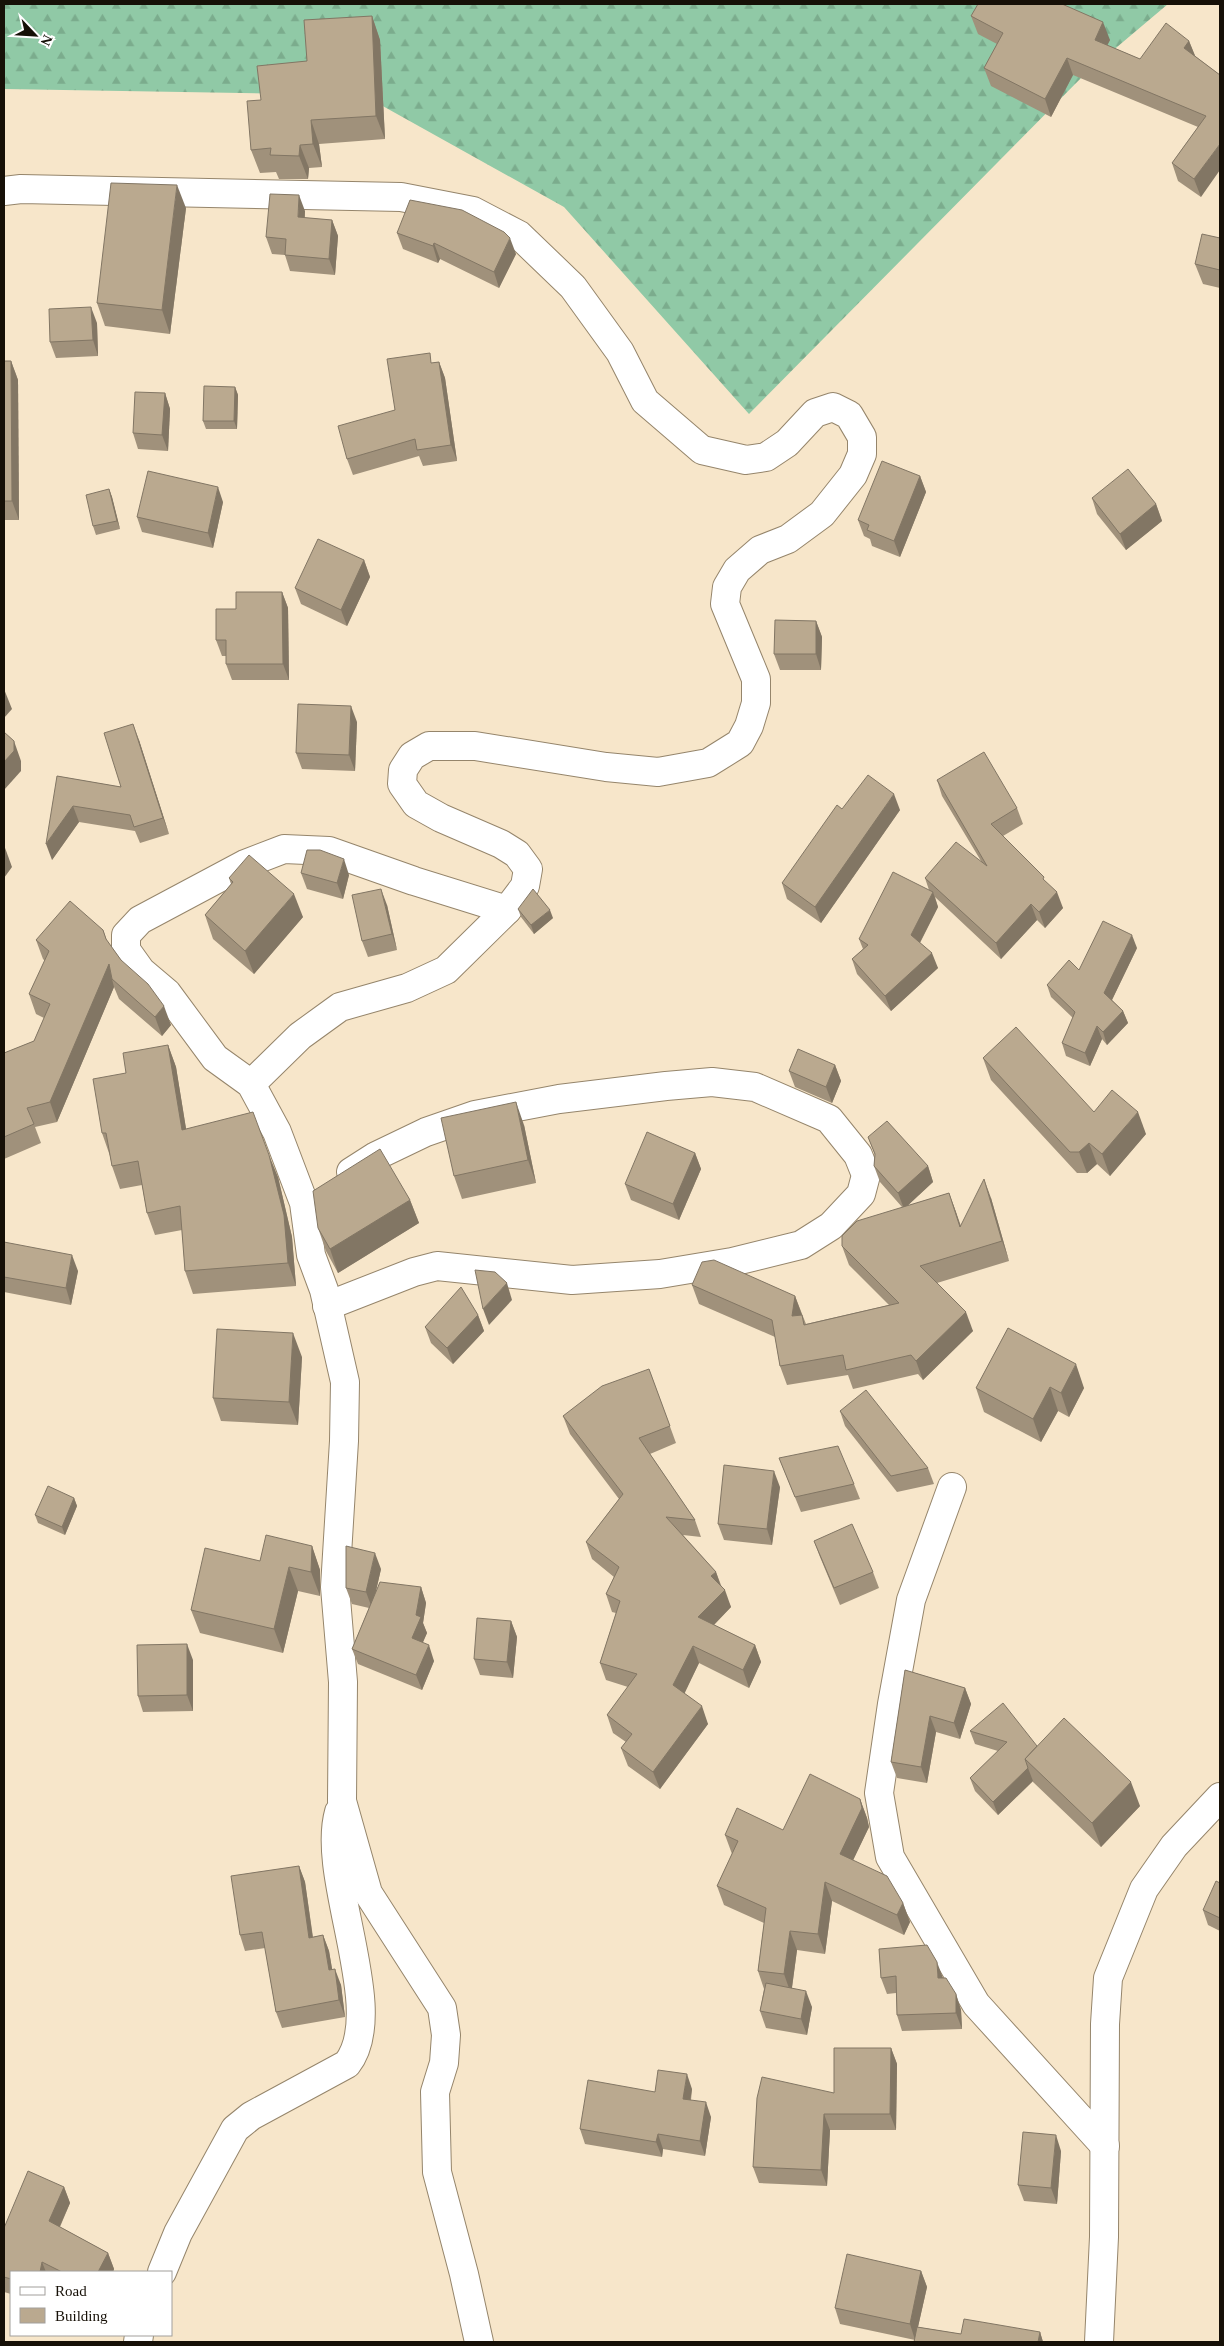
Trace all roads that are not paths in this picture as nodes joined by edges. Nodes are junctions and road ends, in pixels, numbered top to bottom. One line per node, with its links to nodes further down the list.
1 (4, 191): 2 (street)
2 (507, 910): 3 (street); 3 (street)
3 (251, 1084): 4 (street)
4 (304, 1203): 5 (street); 5 (street)
5 (327, 1306): 8 (street)
6 (952, 1486): 9 (street)
7 (1220, 1798): 9 (street)
8 (342, 1801): 10 (street); 11 (street)
9 (1105, 2146): 12 (street)
10 (162, 2271)
11 (479, 2342)
12 (1099, 2342)

